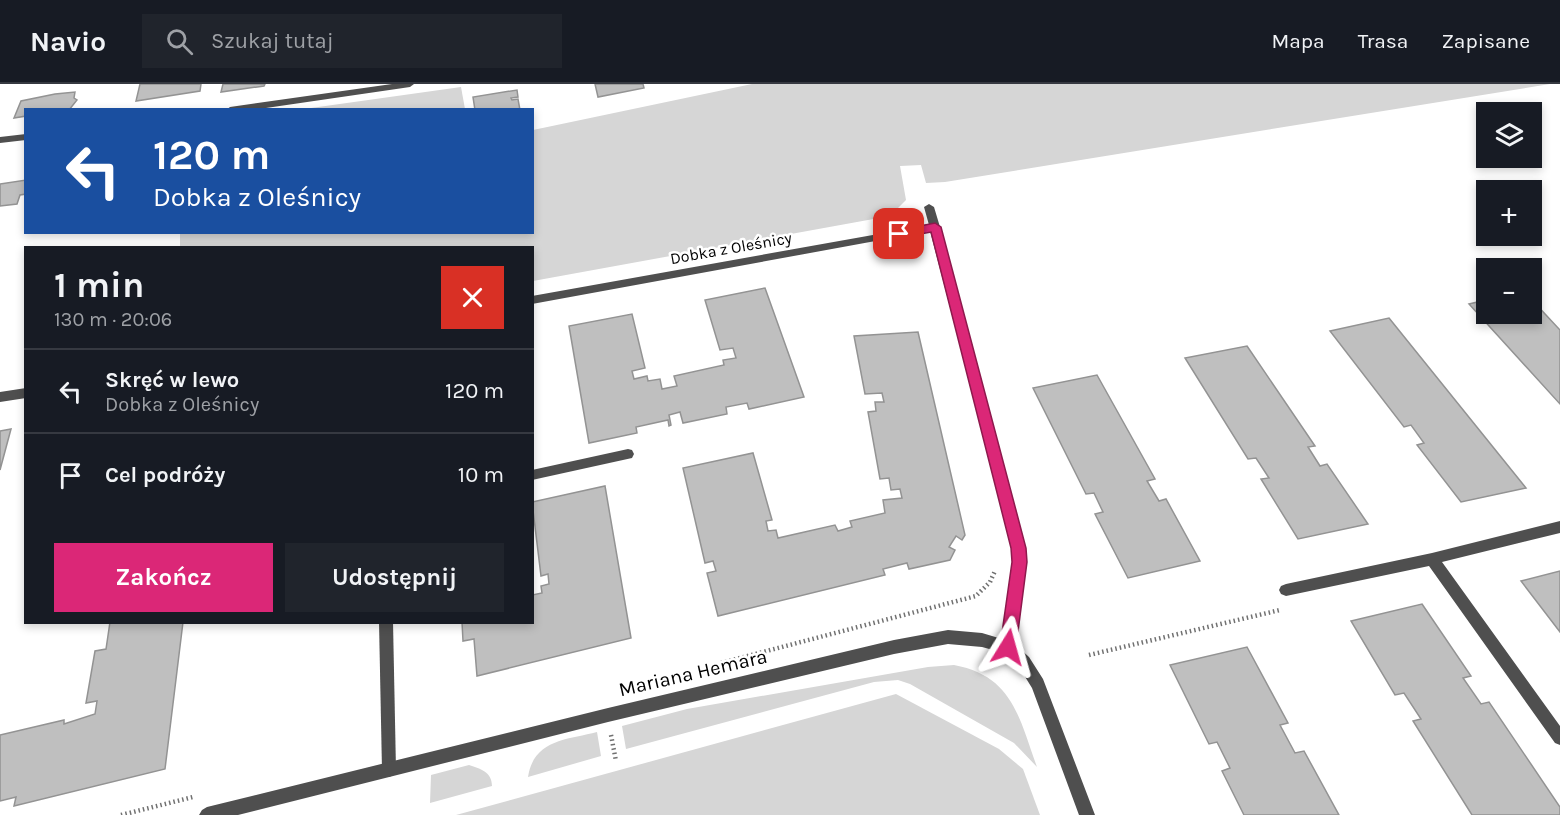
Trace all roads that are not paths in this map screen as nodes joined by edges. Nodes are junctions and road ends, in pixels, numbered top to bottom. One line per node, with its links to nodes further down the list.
1 (410, 84): 2 (street)
2 (244, 108)
3 (24, 137): 4 (street)
4 (0, 140)
5 (929, 207): 6 (street)
6 (935, 227): 7 (street, Dobka z Oleśnicy); 16 (street)
7 (534, 300)
8 (24, 393): 9 (street)
9 (0, 397)
10 (628, 454): 11 (street)
11 (534, 475)
12 (1560, 527): 13 (street)
13 (1432, 559): 14 (street); 17 (street)
14 (1286, 590)
15 (386, 624): 18 (street)
16 (1008, 647): 18 (street, Mariana Hemara); 20 (street)
17 (1560, 738)
18 (389, 770): 19 (street, Mariana Hemara)
19 (207, 815)
20 (1087, 815)

